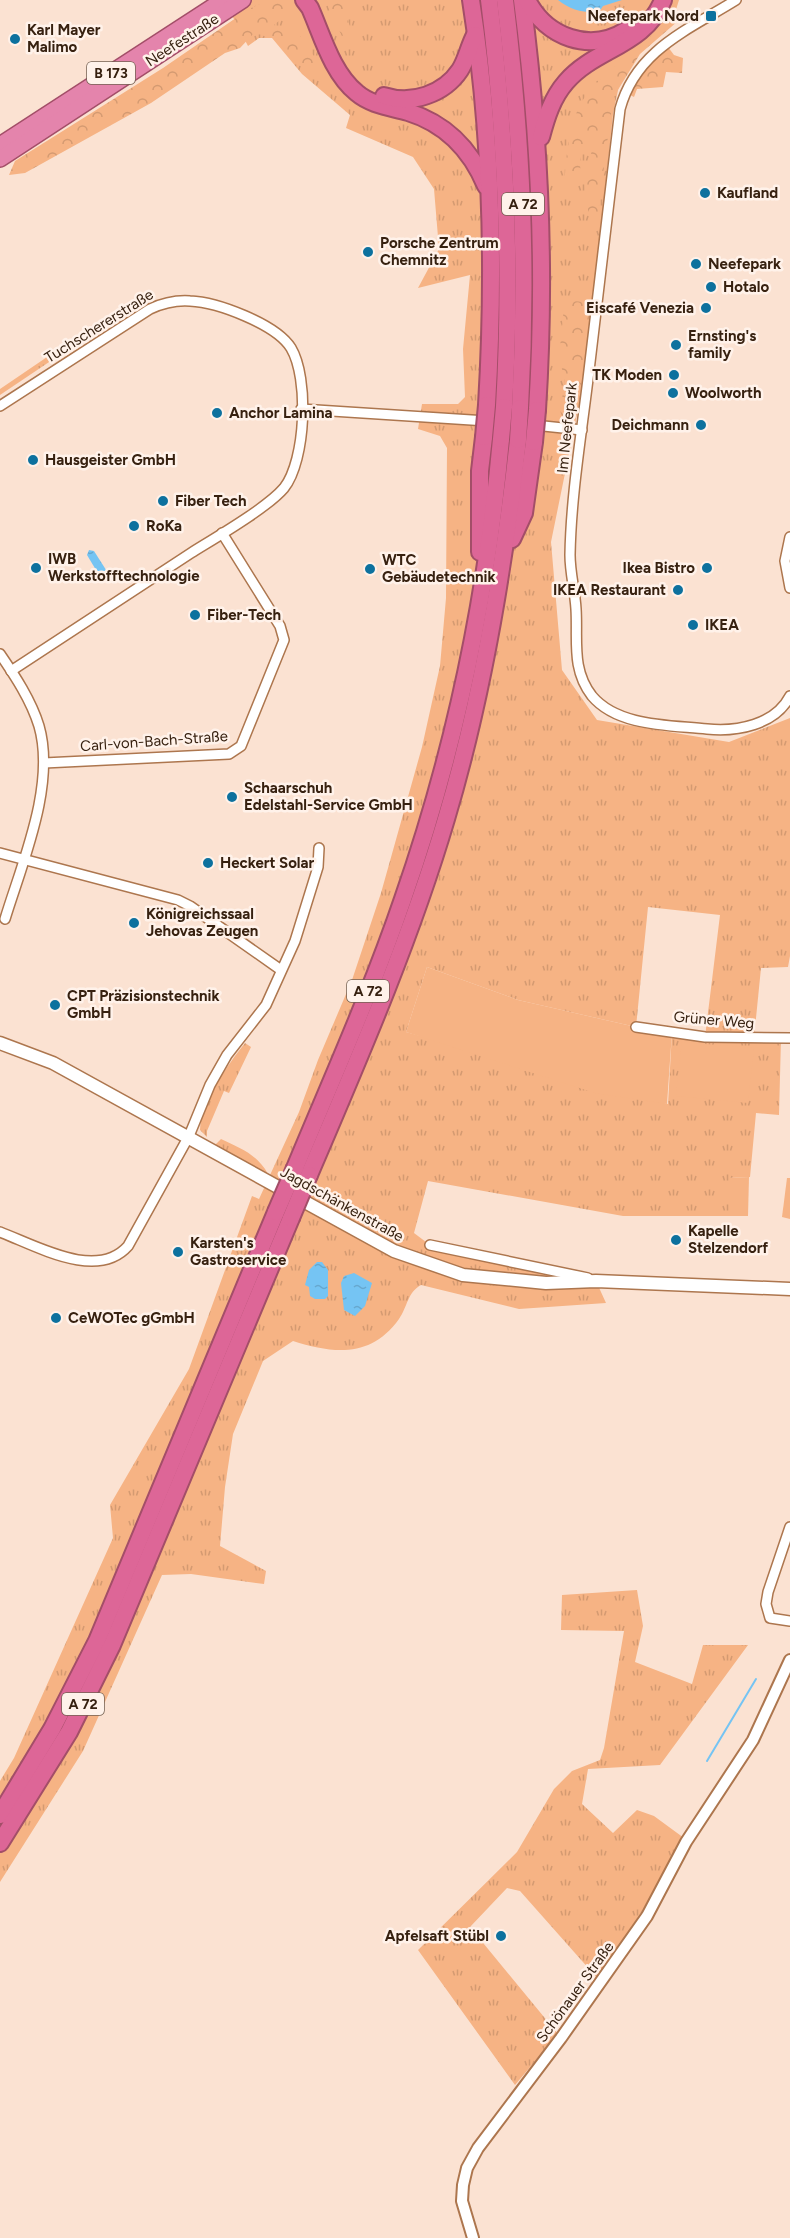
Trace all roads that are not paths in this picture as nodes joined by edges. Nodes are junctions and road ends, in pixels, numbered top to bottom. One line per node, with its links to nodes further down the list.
1 (223, 0): 14 (highway, Neefestraße / B 173)
2 (243, 0): 15 (highway, Neefestraße / B 173)
3 (304, 0): 17 (highway)
4 (317, 0): 13 (highway)
5 (471, 0): 13 (highway)
6 (489, 0): 20 (highway, A 72)
7 (505, 0): 20 (highway, A 72)
8 (522, 0): 16 (highway)
9 (527, 0): 10 (highway)
10 (652, 0)
11 (663, 0): 16 (highway)
12 (736, 0): 21 (street, Im Neefepark)
13 (476, 31): 17 (highway)
14 (0, 145)
15 (0, 159)
16 (539, 162): 20 (highway)
17 (490, 195): 26 (highway, bridge)
18 (0, 406): 19 (street, Tuchschererstraße)
19 (301, 408): 21 (street); 23 (street, Tuchschererstraße)
20 (520, 408): 22 (highway, A 72, bridge); 22 (highway, bridge)
21 (582, 430): 29 (street, Im Neefepark)
22 (518, 440): 26 (highway, A 72); 40 (highway, A 72)
23 (222, 534): 28 (street, Tuchschererstraße); 30 (street, Carl-von-Bach-Straße)
24 (790, 537): 25 (street)
25 (790, 588)
26 (474, 639): 40 (highway, A 72)
27 (0, 654): 28 (street)
28 (12, 670): 30 (street)
29 (790, 696)
30 (44, 763): 33 (street)
31 (319, 848): 35 (street)
32 (0, 853): 33 (street)
33 (23, 859): 34 (street); 35 (street)
34 (5, 919)
35 (281, 970): 39 (street)
36 (636, 1027): 37 (street, Grüner Weg)
37 (790, 1038)
38 (0, 1043): 39 (main road, Jagdschänkenstraße)
39 (189, 1136): 41 (street); 43 (main road, Jagdschänkenstraße)
40 (302, 1171): 46 (highway, A 72, bridge)
41 (0, 1232)
42 (430, 1245): 43 (street, Jagdschänkenstraße)
43 (596, 1281): 44 (main road, Jagdschänkenstraße)
44 (790, 1289)
45 (790, 1527): 47 (street)
46 (142, 1553): 49 (highway, A 72); 50 (highway, A 72)
47 (790, 1621)
48 (790, 1660): 51 (street, Schönauer Straße)
49 (0, 1815)
50 (0, 1843)
51 (473, 2238)

